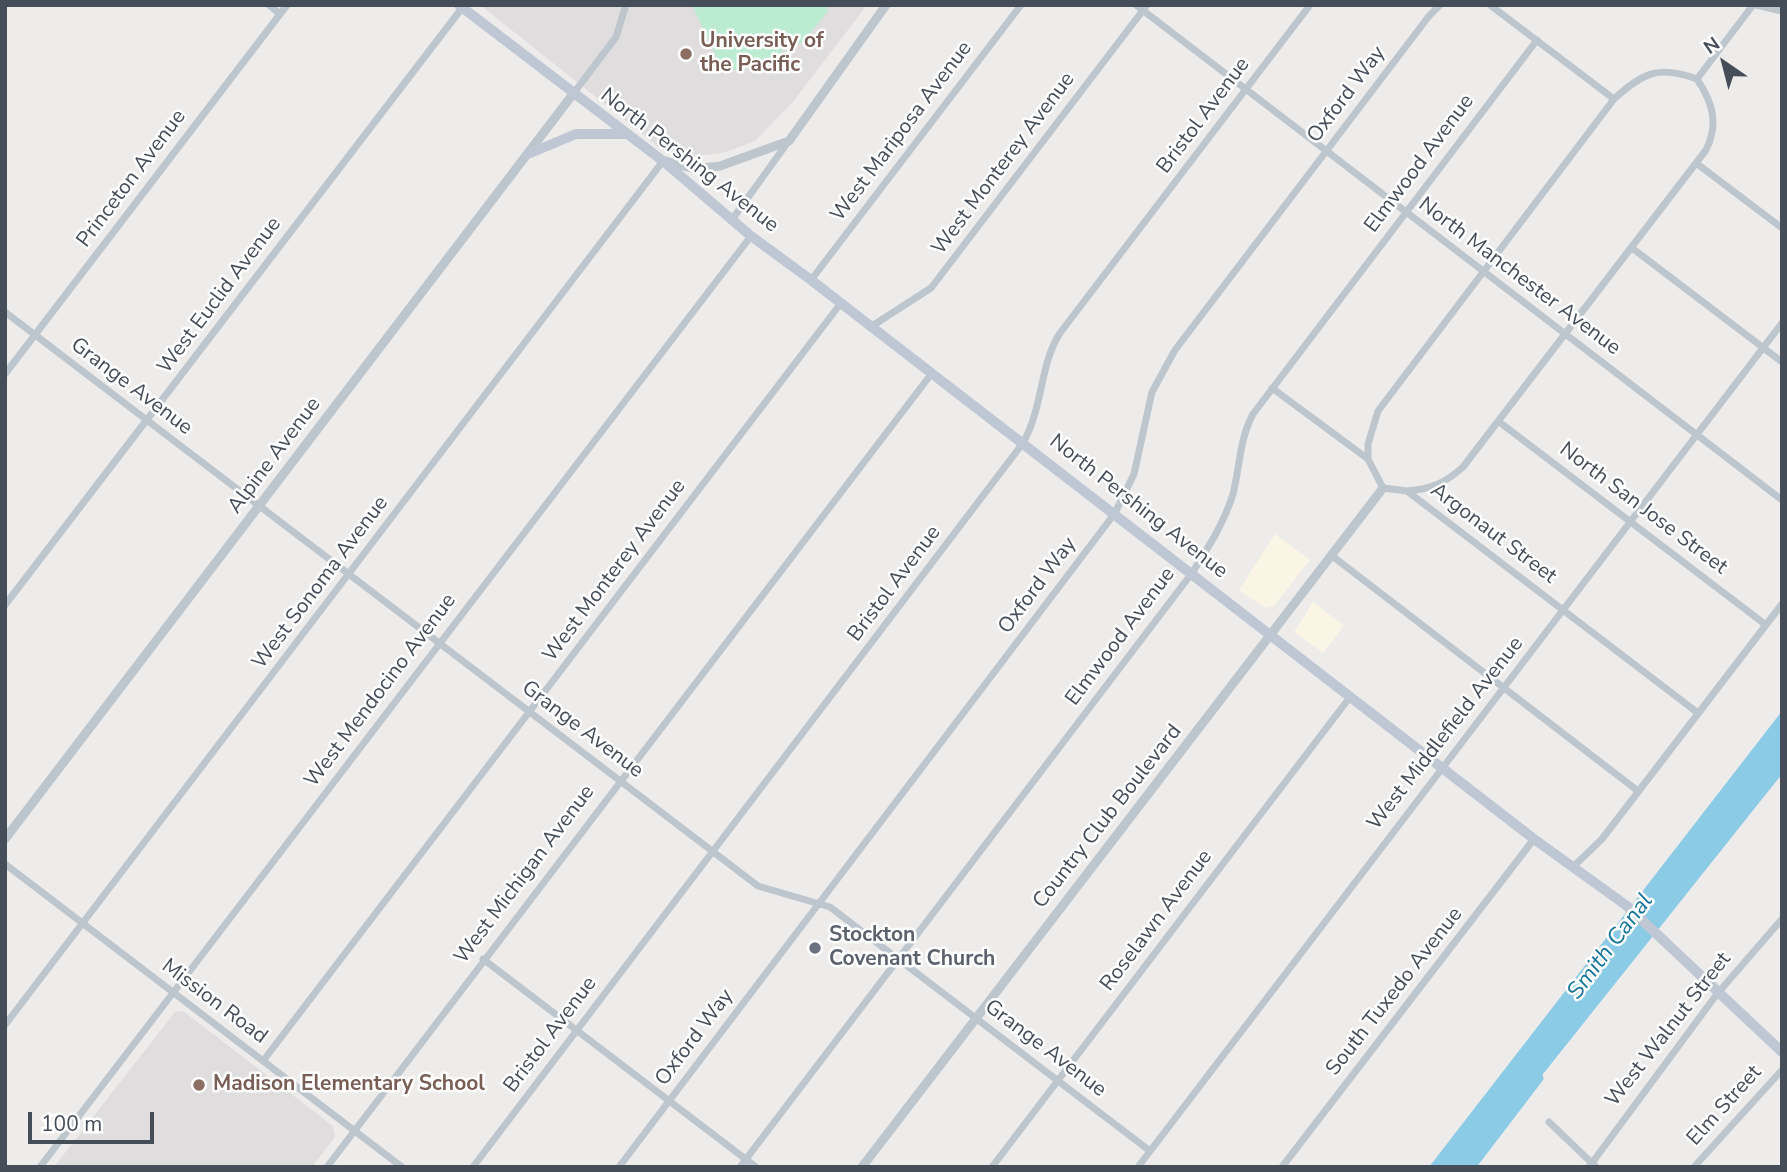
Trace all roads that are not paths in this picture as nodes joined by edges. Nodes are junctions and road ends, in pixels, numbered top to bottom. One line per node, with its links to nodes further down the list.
1 (269, 5): 14 (street)
2 (287, 5): 14 (street, Princeton Avenue)
3 (626, 5): 18 (street)
4 (886, 5): 21 (street)
5 (1021, 5): 32 (street, West Mariposa Avenue)
6 (1136, 5): 12 (street, North Manchester Avenue)
7 (1310, 5): 17 (street, Bristol Avenue)
8 (1440, 5): 22 (street, Oxford Way)
9 (1490, 5): 15 (street)
10 (1755, 5): 13 (street); 16 (street)
11 (460, 7): 18 (main road, North Pershing Avenue); 44 (street, West Euclid Avenue)
12 (1145, 8): 17 (street, North Manchester Avenue); 36 (street, West Monterey Avenue)
13 (1782, 11)
14 (280, 14): 38 (street, Princeton Avenue)
15 (1537, 40): 19 (street); 26 (street, Elmwood Avenue)
16 (1697, 79): 19 (street); 25 (street)
17 (1245, 90): 22 (street, North Manchester Avenue); 47 (street, Bristol Avenue)
18 (573, 94): 20 (main road, North Pershing Avenue); 23 (street, Alpine Avenue)
19 (1615, 99): 31 (street)
20 (626, 134): 23 (main road); 24 (main road, North Pershing Avenue)
21 (789, 141): 24 (street); 27 (street)
22 (1326, 150): 26 (street, North Manchester Avenue); 53 (street, Oxford Way)
23 (527, 154): 52 (street, Alpine Avenue)
24 (663, 161): 27 (main road, North Pershing Avenue); 57 (street, West Sonoma Avenue)
25 (1696, 163): 28 (street); 30 (street)
26 (1405, 212): 31 (street, North Manchester Avenue); 43 (street, Elmwood Avenue)
27 (731, 221): 29 (main road, North Pershing Avenue)
28 (1782, 228)
29 (751, 236): 32 (main road, North Pershing Avenue); 63 (street, West Mendocino Avenue)
30 (1632, 248): 37 (street); 39 (street)
31 (1485, 272): 37 (street, North Manchester Avenue); 48 (street)
32 (811, 279): 33 (main road, North Pershing Avenue)
33 (841, 303): 36 (main road, North Pershing Avenue); 66 (street, West Monterey Avenue)
34 (5, 312): 38 (street, Grange Avenue)
35 (1782, 323): 39 (street, West Middlefield Avenue)
36 (872, 326): 41 (main road, North Pershing Avenue)
37 (1564, 334): 45 (street); 46 (street, North Manchester Avenue)
38 (35, 335): 42 (street, Princeton Avenue); 44 (street, Grange Avenue)
39 (1763, 348): 40 (street); 46 (street, West Middlefield Avenue)
40 (1782, 362)
41 (932, 373): 47 (main road, North Pershing Avenue); 69 (street, West Michigan Avenue)
42 (5, 374)
43 (1272, 388): 48 (street); 56 (street, Elmwood Avenue)
44 (147, 421): 52 (street, Grange Avenue); 59 (street, West Euclid Avenue)
45 (1498, 421): 50 (street); 54 (street, North San Jose Street)
46 (1697, 435): 51 (street, North Manchester Avenue); 54 (street, West Middlefield Avenue)
47 (1023, 443): 53 (main road, North Pershing Avenue); 73 (street, Bristol Avenue)
48 (1368, 458): 49 (street)
49 (1383, 488): 50 (street, Argonaut Street); 55 (street, Country Club Boulevard)
50 (1408, 491): 60 (street, Argonaut Street)
51 (1782, 500)
52 (259, 506): 57 (street, Grange Avenue); 71 (street, Alpine Avenue)
53 (1115, 513): 56 (main road, North Pershing Avenue); 76 (street, Oxford Way)
54 (1630, 522): 60 (street, West Middlefield Avenue); 61 (street, North San Jose Street)
55 (1331, 555): 62 (street, Country Club Boulevard); 64 (street)
56 (1192, 573): 62 (main road, North Pershing Avenue); 80 (street, Elmwood Avenue)
57 (349, 574): 63 (street, Grange Avenue); 78 (street, West Sonoma Avenue)
58 (1782, 604): 61 (street)
59 (5, 605)
60 (1564, 610): 64 (street, West Middlefield Avenue); 67 (street, Argonaut Street)
61 (1766, 625): 67 (street)
62 (1271, 634): 65 (main road, North Pershing Avenue); 83 (street, Country Club Boulevard)
63 (439, 643): 66 (street, Grange Avenue); 81 (street, West Mendocino Avenue)
64 (1503, 688): 68 (street, West Middlefield Avenue); 70 (street)
65 (1350, 697): 68 (main road, North Pershing Avenue); 89 (street, Roselawn Avenue)
66 (529, 712): 69 (street, Grange Avenue); 87 (street, West Monterey Avenue)
67 (1698, 713): 70 (street)
68 (1441, 767): 72 (main road, North Pershing Avenue); 93 (street, West Middlefield Avenue)
69 (619, 780): 73 (street, Grange Avenue); 79 (street, West Michigan Avenue)
70 (1638, 791): 75 (street)
71 (5, 839)
72 (1534, 839): 75 (main road, North Pershing Avenue); 106 (street, South Tuxedo Avenue)
73 (713, 852): 76 (street, Grange Avenue); 85 (street, Bristol Avenue)
74 (5, 864): 78 (street, Mission Road)
75 (1573, 867): 82 (main road, North Pershing Avenue)
76 (817, 904): 80 (street, Grange Avenue); 90 (street, Oxford Way)
77 (1782, 919): 82 (street, West Walnut Street)
78 (83, 924): 81 (street, Mission Road); 84 (street, West Sonoma Avenue)
79 (483, 959): 85 (street); 92 (street, West Michigan Avenue)
80 (898, 959): 83 (street, Grange Avenue); 94 (street, Elmwood Avenue)
81 (172, 994): 87 (street, Mission Road); 96 (street, West Mendocino Avenue)
82 (1717, 994): 86 (main road, North Pershing Avenue); 95 (street, West Walnut Street)
83 (976, 1018): 89 (street, Grange Avenue); 103 (street, Country Club Boulevard)
84 (5, 1025)
85 (577, 1031): 90 (street); 99 (street, Bristol Avenue)
86 (1782, 1052)
87 (263, 1061): 92 (street, Mission Road)
88 (1782, 1070): 107 (street, Elm Street)
89 (1058, 1081): 93 (street, Grange Avenue); 104 (street, Roselawn Avenue)
90 (669, 1101): 94 (street); 100 (street, Oxford Way)
91 (1549, 1122): 95 (street)
92 (354, 1130): 97 (street, West Michigan Avenue); 98 (street, Mission Road)
93 (1150, 1151): 105 (street, West Middlefield Avenue)
94 (746, 1159): 101 (street, Elmwood Avenue); 102 (street)
95 (1592, 1165)
96 (40, 1167)
97 (327, 1167)
98 (402, 1167)
99 (473, 1167)
100 (619, 1167)
101 (740, 1167)
102 (756, 1167)
103 (862, 1167)
104 (992, 1167)
105 (1138, 1167)
106 (1282, 1167)
107 (1694, 1167)

